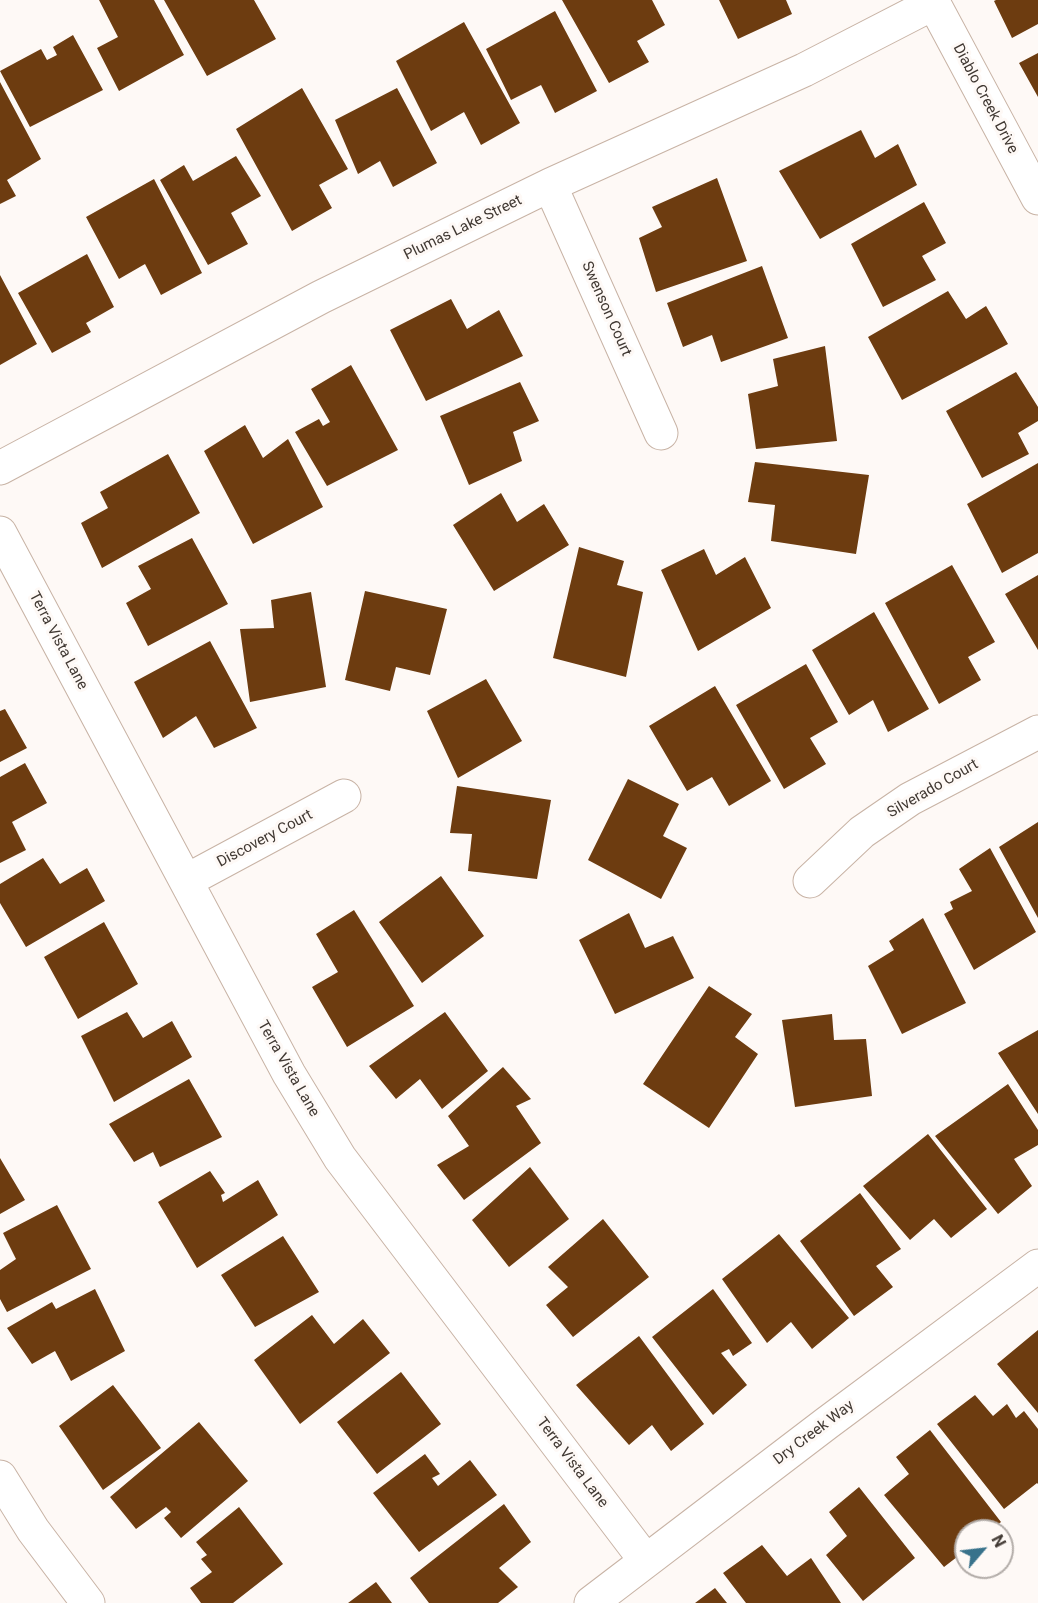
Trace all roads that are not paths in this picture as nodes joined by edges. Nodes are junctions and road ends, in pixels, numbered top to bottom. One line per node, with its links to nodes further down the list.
1 (933, 1): 2 (street, Plumas Lake Street); 3 (street, Diablo Creek Drive)
2 (550, 185): 4 (street, Swenson Court); 5 (street, Plumas Lake Street)
3 (1038, 198)
4 (661, 433)
5 (0, 468)
6 (0, 533): 9 (street, Terra Vista Lane)
7 (1038, 732): 10 (street, Silverado Court)
8 (344, 796): 9 (street, Discovery Court)
9 (186, 881): 13 (street, Terra Vista Lane)
10 (810, 881)
11 (1038, 1266): 13 (street, Dry Creek Way)
12 (0, 1477): 14 (street)
13 (646, 1561): 15 (street, Dry Creek Way)
14 (88, 1603)
15 (591, 1603)

